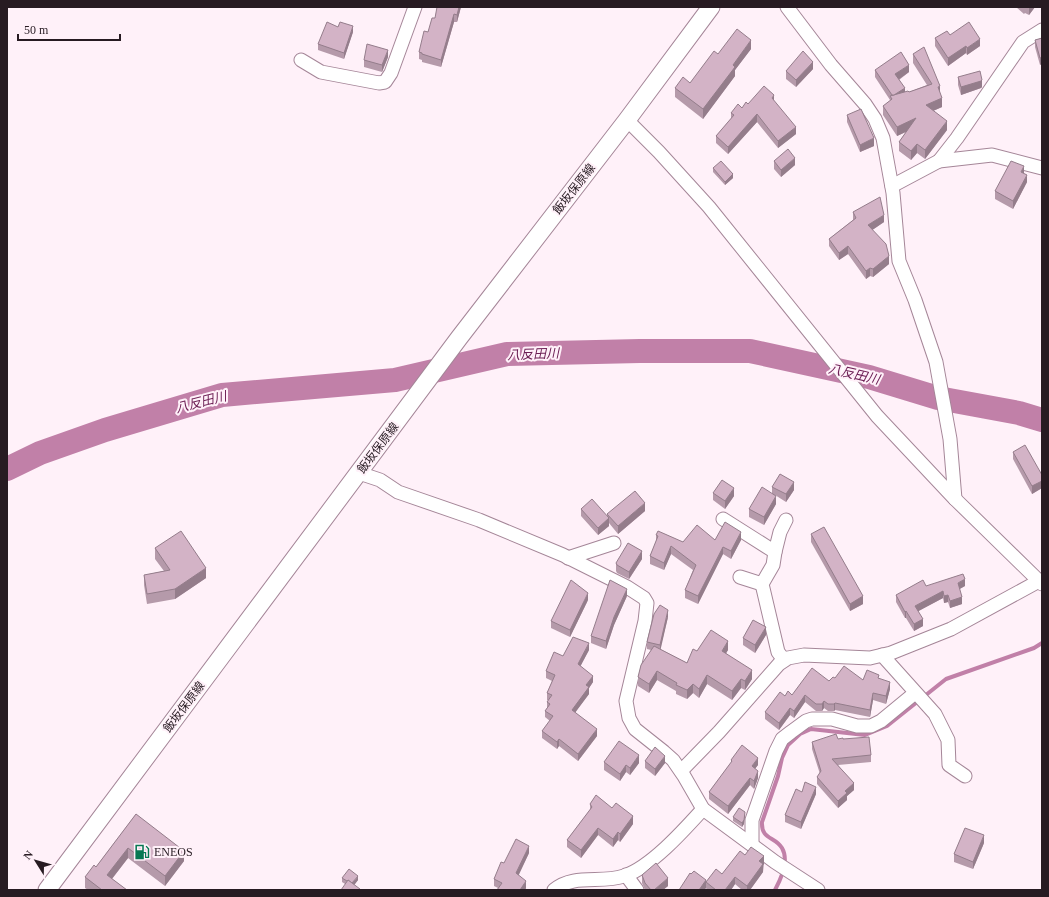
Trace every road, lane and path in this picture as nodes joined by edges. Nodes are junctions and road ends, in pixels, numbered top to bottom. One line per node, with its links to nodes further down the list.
1 (415, 7): 5 (street)
2 (711, 7): 6 (main road, 飯坂保原線)
3 (787, 7): 9 (street)
4 (1042, 30): 7 (street)
5 (301, 60)
6 (627, 120): 10 (main road, 飯坂保原線); 11 (street)
7 (939, 161): 8 (street); 9 (street)
8 (1042, 168)
9 (892, 186): 11 (street)
10 (359, 473): 16 (street); 28 (main road, 飯坂保原線)
11 (955, 500): 18 (street)
12 (723, 519): 15 (street)
13 (786, 520): 15 (street)
14 (614, 543): 16 (street)
15 (775, 552): 19 (street)
16 (568, 558): 23 (street)
17 (740, 577): 19 (street)
18 (1041, 583): 20 (street)
19 (762, 584): 21 (street)
20 (882, 655): 21 (street); 22 (street)
21 (784, 660): 23 (street)
22 (920, 697): 24 (street); 26 (street)
23 (681, 771): 25 (street)
24 (965, 776)
25 (703, 808): 26 (street); 27 (street)
26 (752, 844): 31 (street)
27 (626, 875): 29 (street); 30 (street)
28 (47, 890)
29 (554, 890)
30 (637, 890)
31 (818, 890)

